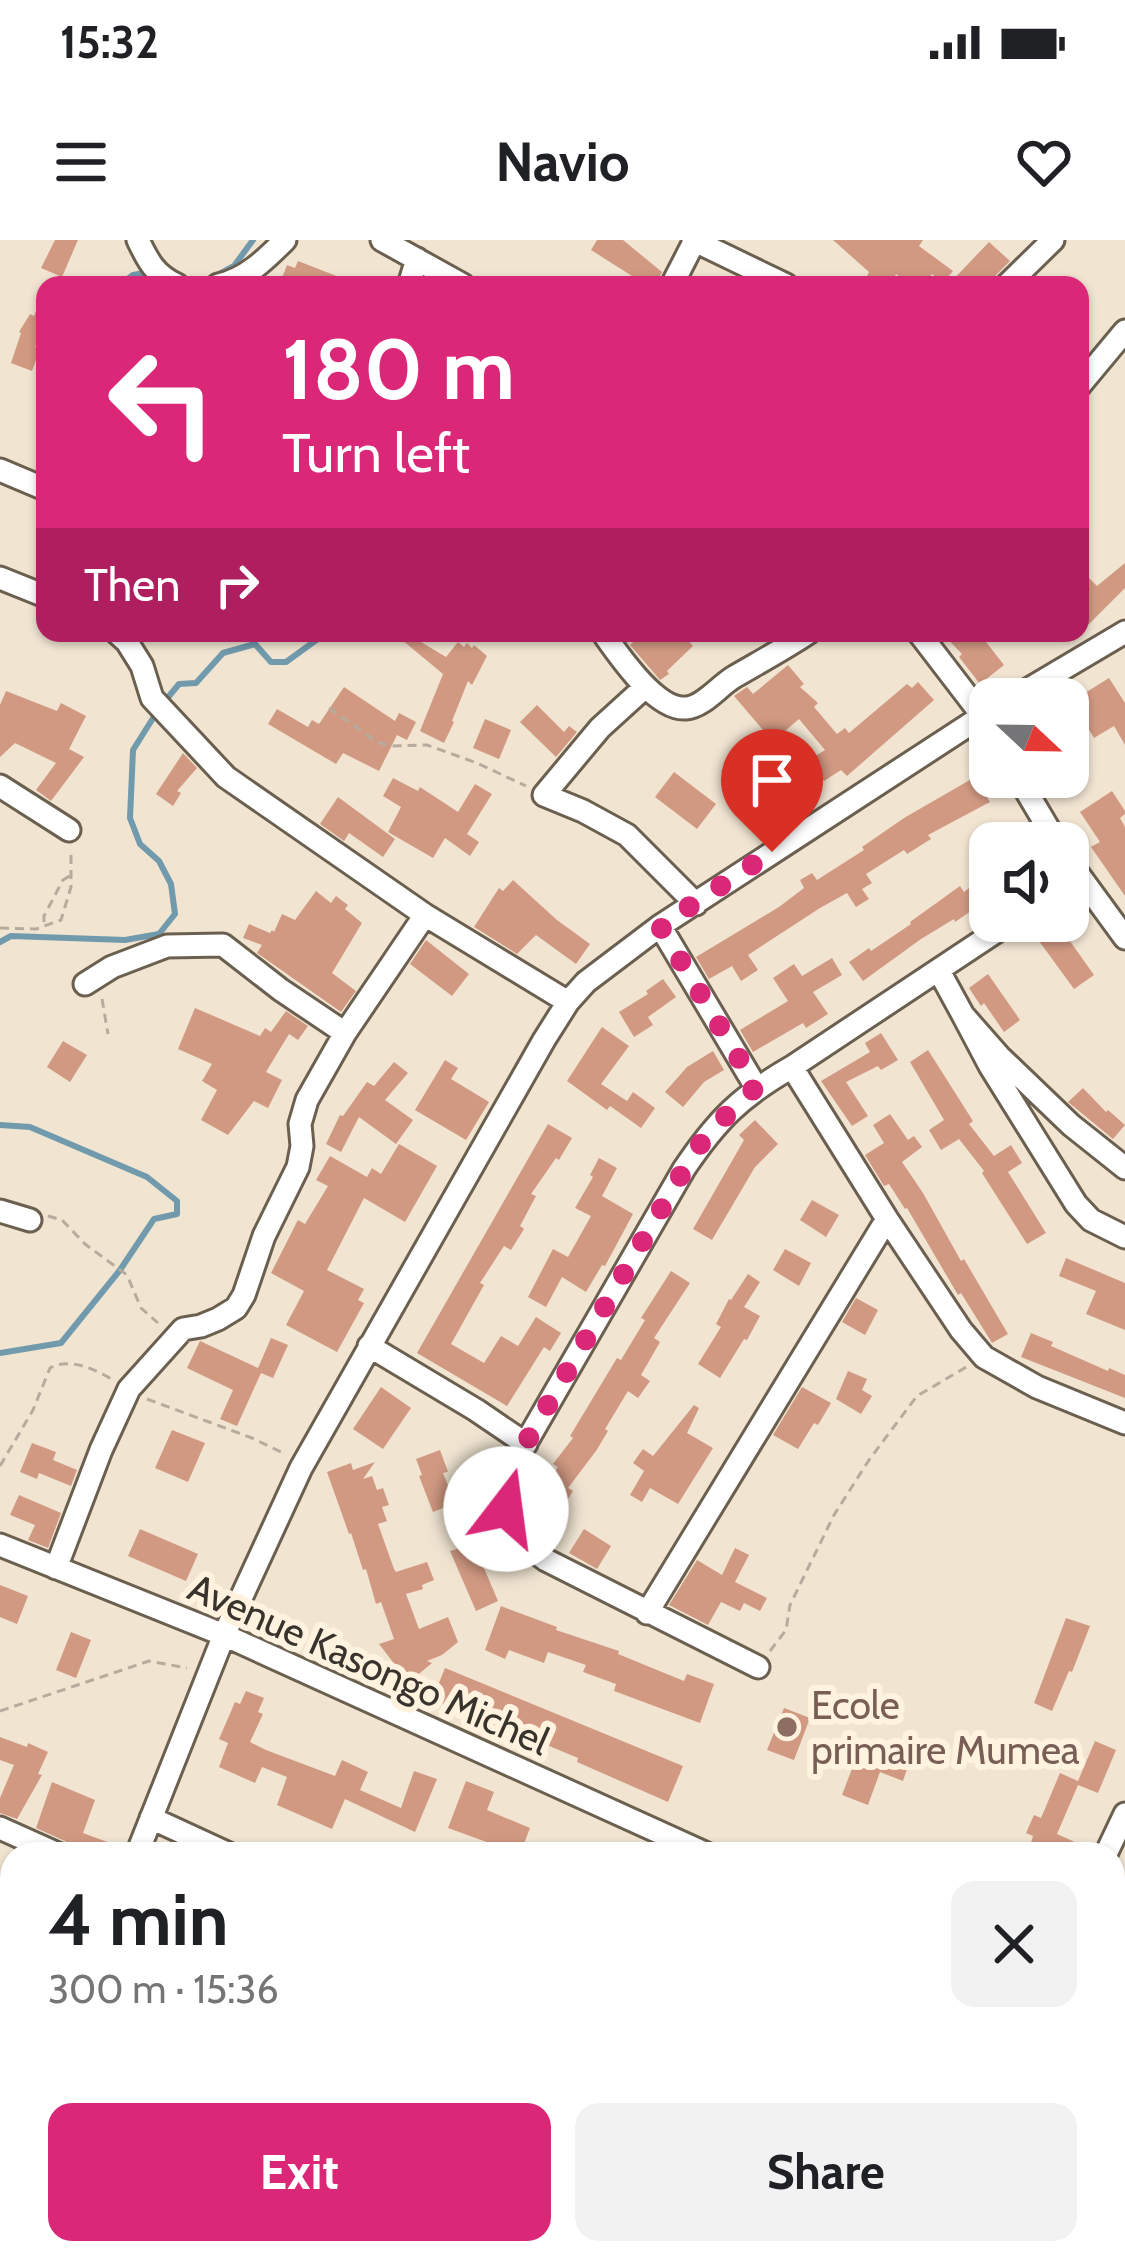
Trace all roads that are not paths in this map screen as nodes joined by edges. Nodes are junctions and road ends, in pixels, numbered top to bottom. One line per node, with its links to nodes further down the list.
1 (138, 240): 7 (street)
2 (285, 240): 8 (street)
3 (382, 240): 6 (street)
4 (694, 240): 11 (street); 12 (street)
5 (1040, 244): 13 (street)
6 (417, 259): 9 (street); 10 (street)
7 (160, 276)
8 (240, 276)
9 (412, 276)
10 (448, 276)
11 (676, 276)
12 (768, 276)
13 (1014, 276)
14 (1125, 331): 15 (street)
15 (1089, 374)
16 (0, 470): 17 (street)
17 (36, 485)
18 (0, 578): 19 (street)
19 (36, 592)
20 (1125, 632): 25 (street)
21 (127, 642): 33 (street)
22 (610, 642): 26 (street)
23 (793, 642): 26 (street)
24 (926, 642): 27 (street)
25 (1047, 678)
26 (644, 688): 32 (street)
27 (969, 695)
28 (969, 730): 32 (street)
29 (0, 786): 30 (street)
30 (69, 830)
31 (1089, 895): 35 (street)
32 (696, 904): 34 (street)
33 (425, 915): 39 (street); 41 (street)
34 (660, 926): 39 (street); 43 (street)
35 (1125, 938)
36 (981, 942): 37 (street)
37 (939, 971): 40 (street); 42 (street)
38 (93, 979): 41 (street)
39 (568, 1001): 49 (street)
40 (963, 1015): 44 (street); 48 (street)
41 (345, 1033): 53 (street)
42 (792, 1067): 43 (street); 46 (street)
43 (756, 1087): 51 (street)
44 (1125, 1168)
45 (0, 1211): 47 (street)
46 (887, 1219): 50 (street); 54 (street)
47 (31, 1220)
48 (1125, 1238)
49 (369, 1346): 51 (street); 55 (street)
50 (1125, 1424)
51 (526, 1444): 54 (street)
52 (0, 1545): 53 (street, Avenue Kasongo Michel)
53 (56, 1568): 55 (street, Avenue Kasongo Michel)
54 (647, 1613): 56 (street)
55 (224, 1635): 57 (street); 62 (street, Avenue Kasongo Michel)
56 (758, 1667)
57 (151, 1818): 60 (street); 61 (street)
58 (0, 1828): 59 (street)
59 (31, 1842)
60 (141, 1842)
61 (203, 1842)
62 (681, 1842)

